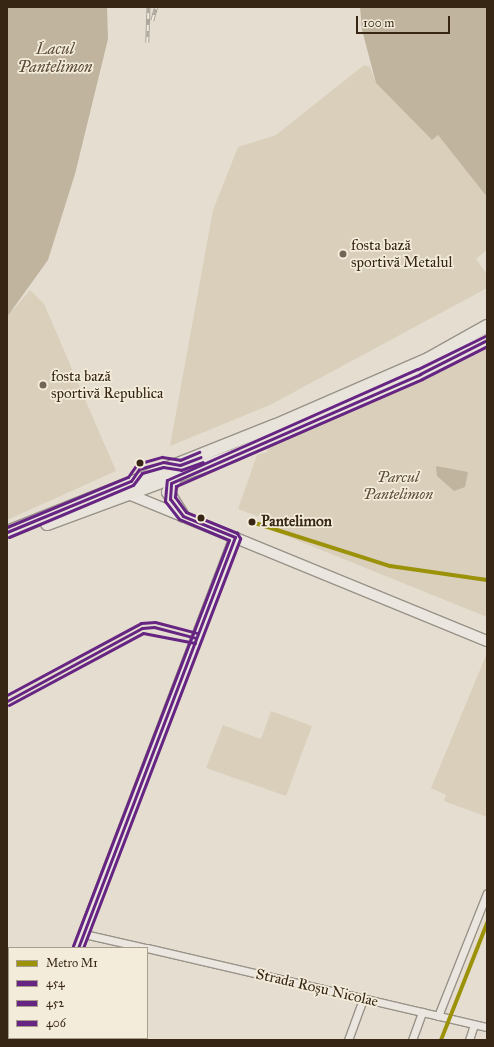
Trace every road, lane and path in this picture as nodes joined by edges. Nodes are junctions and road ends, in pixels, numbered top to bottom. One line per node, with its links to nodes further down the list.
1 (487, 326): 4 (main road)
2 (487, 340): 3 (main road)
3 (175, 479): 6 (main road); 7 (main road)
4 (131, 481): 5 (main road); 6 (main road)
5 (109, 489): 6 (main road); 8 (main road)
6 (126, 493): 7 (street); 10 (main road)
7 (183, 516): 9 (street)
8 (7, 532)
9 (235, 537): 11 (street); 13 (street)
10 (7, 541)
11 (487, 641)
12 (487, 894): 19 (street)
13 (84, 934): 14 (street); 15 (street, Strada Roșu Nicolae)
14 (78, 947)
15 (142, 947)
16 (148, 948): 17 (street, Strada Roșu Nicolae)
17 (363, 998): 18 (street, Strada Roșu Nicolae); 22 (street)
18 (422, 1012): 19 (street, Strada Roșu Nicolae); 23 (street)
19 (438, 1016): 20 (street, Strada Roșu Nicolae)
20 (474, 1024): 21 (street, Strada Roșu Nicolae); 24 (street)
21 (487, 1027)
22 (348, 1040)
23 (412, 1040)
24 (469, 1040)

